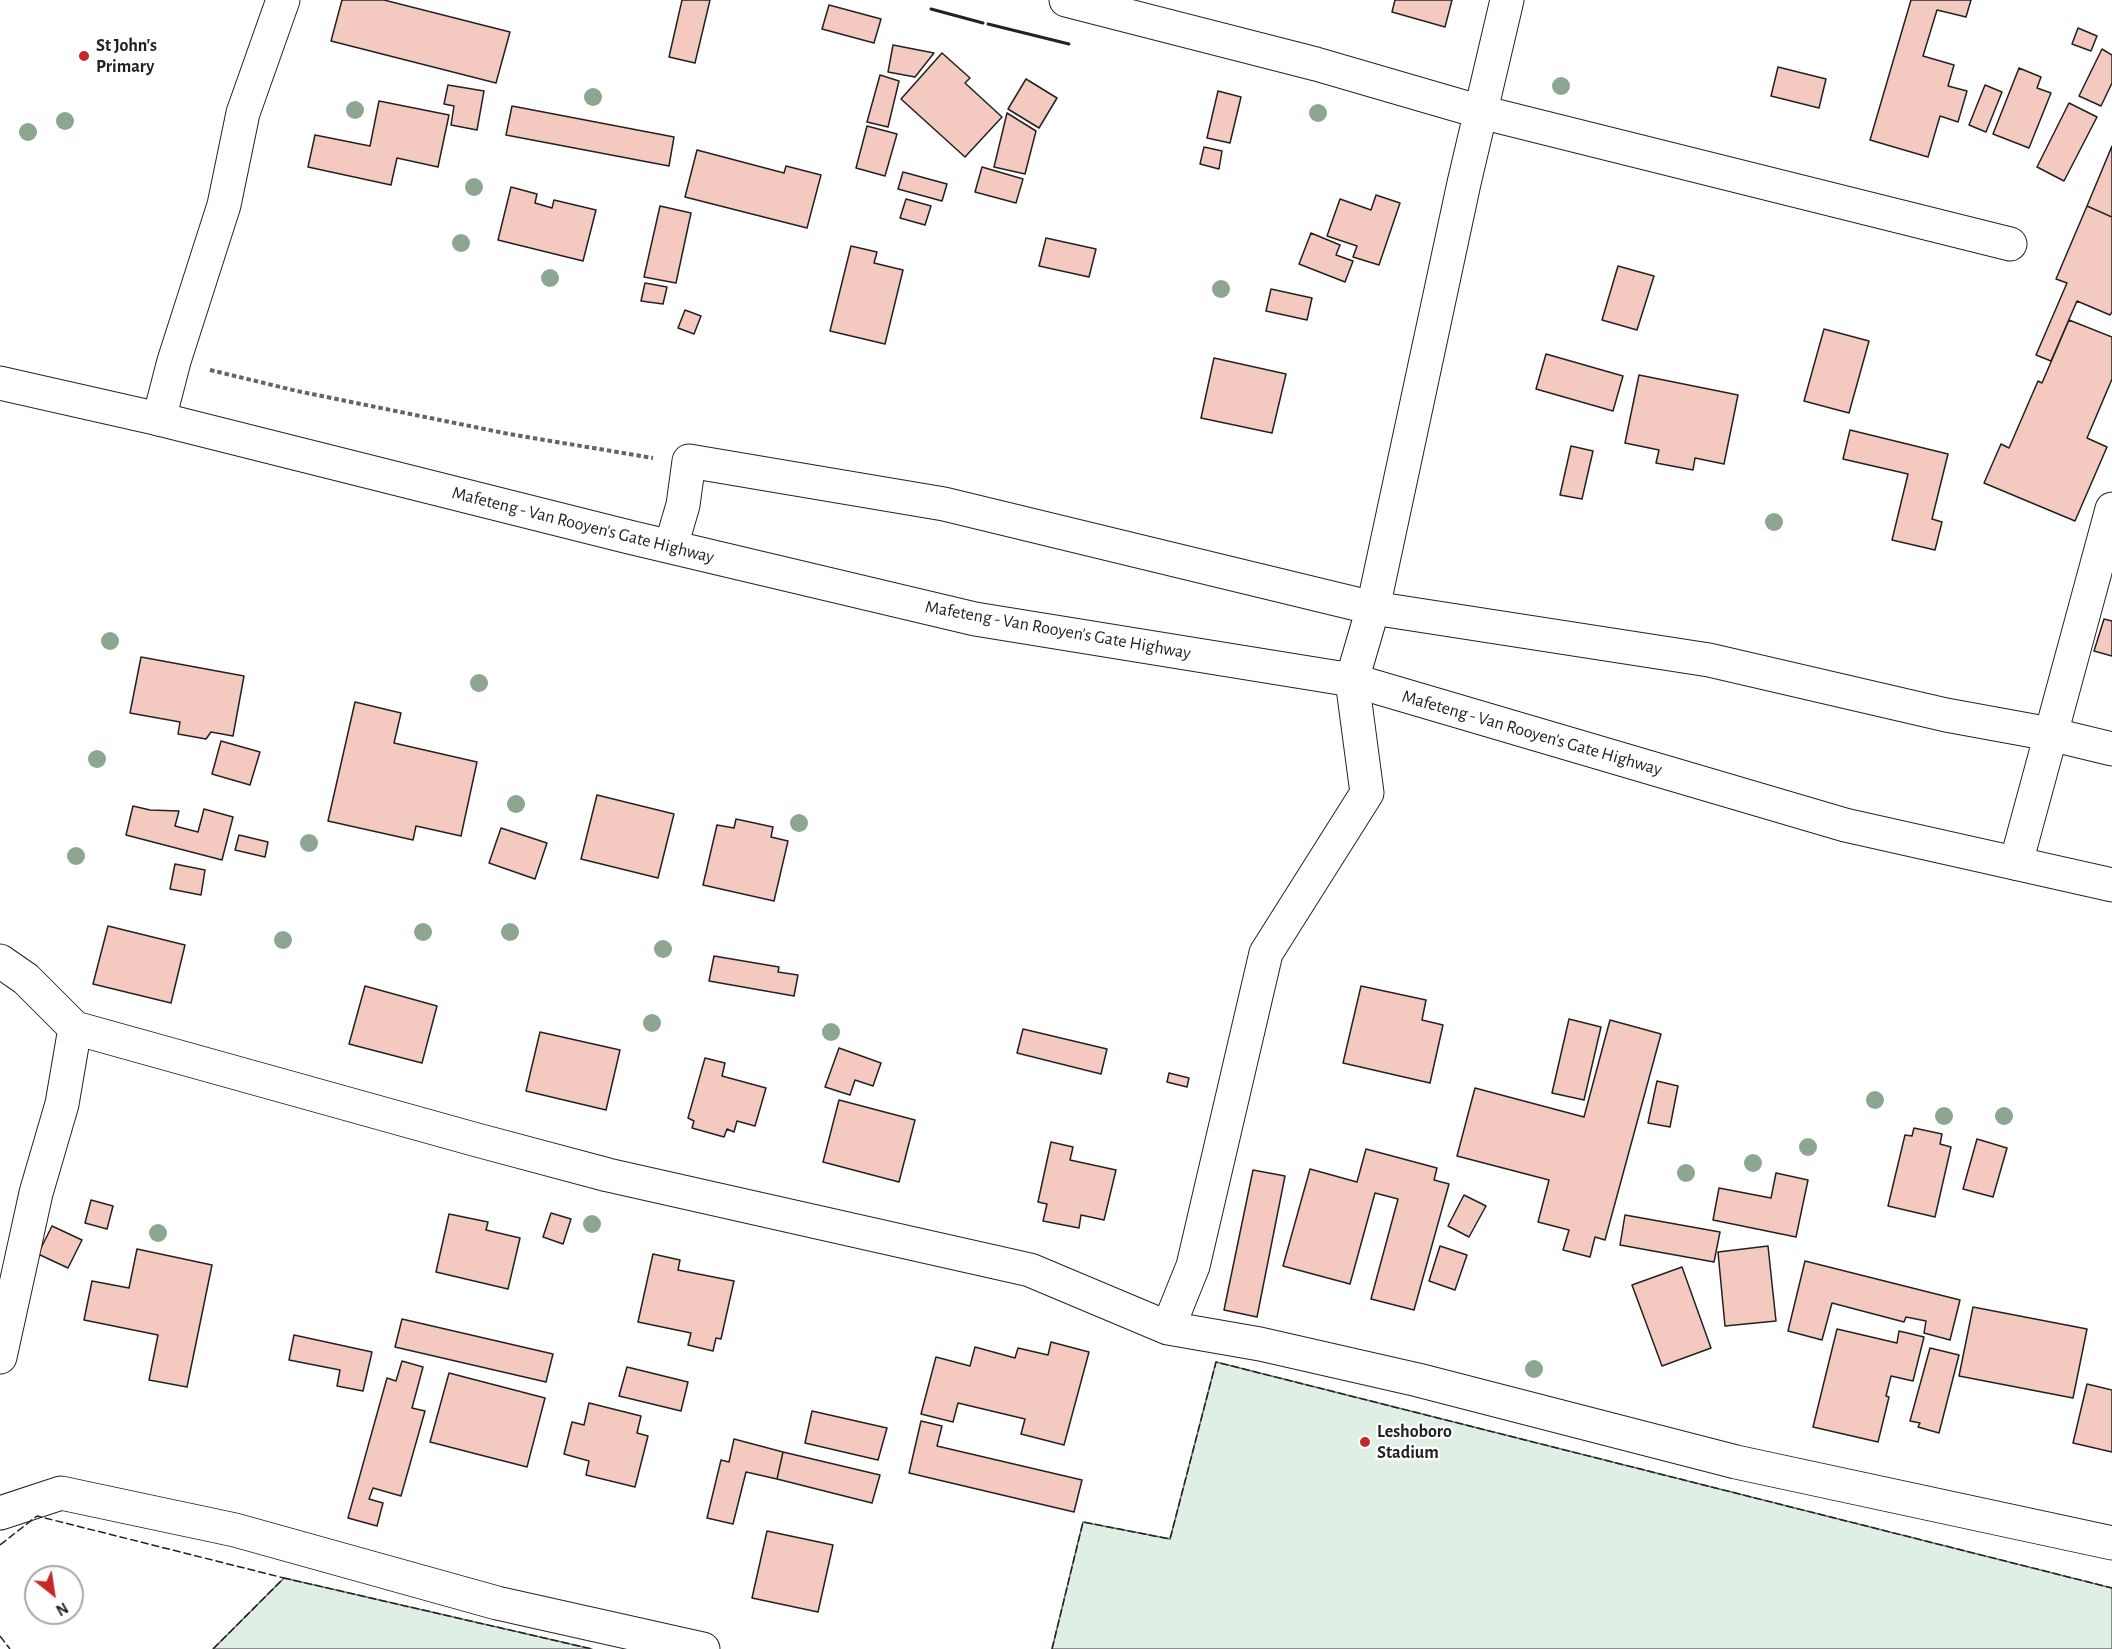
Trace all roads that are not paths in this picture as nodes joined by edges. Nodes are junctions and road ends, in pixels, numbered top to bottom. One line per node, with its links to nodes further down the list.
1 (283, 0): 7 (street)
2 (1066, 0): 4 (street)
3 (1508, 0): 4 (street)
4 (1481, 112): 5 (street); 10 (street)
5 (2010, 244)
6 (0, 383): 7 (street, Mafeteng - Van Rooyen's Gate Highway)
7 (159, 419): 9 (street, Mafeteng - Van Rooyen's Gate Highway)
8 (2112, 508): 12 (street)
9 (670, 546): 10 (street); 11 (street, Mafeteng - Van Rooyen's Gate Highway)
10 (1373, 608): 11 (street); 12 (street)
11 (1352, 680): 14 (street, Mafeteng - Van Rooyen's Gate Highway); 18 (street)
12 (2050, 735): 13 (street); 14 (street)
13 (2112, 749)
14 (2016, 863): 15 (street, Mafeteng - Van Rooyen's Gate Highway)
15 (2112, 885)
16 (0, 961): 17 (street)
17 (75, 1028): 18 (street); 19 (street)
18 (1168, 1328): 21 (street)
19 (0, 1357)
20 (0, 1513): 22 (street)
21 (2112, 1543)
22 (703, 1649)

